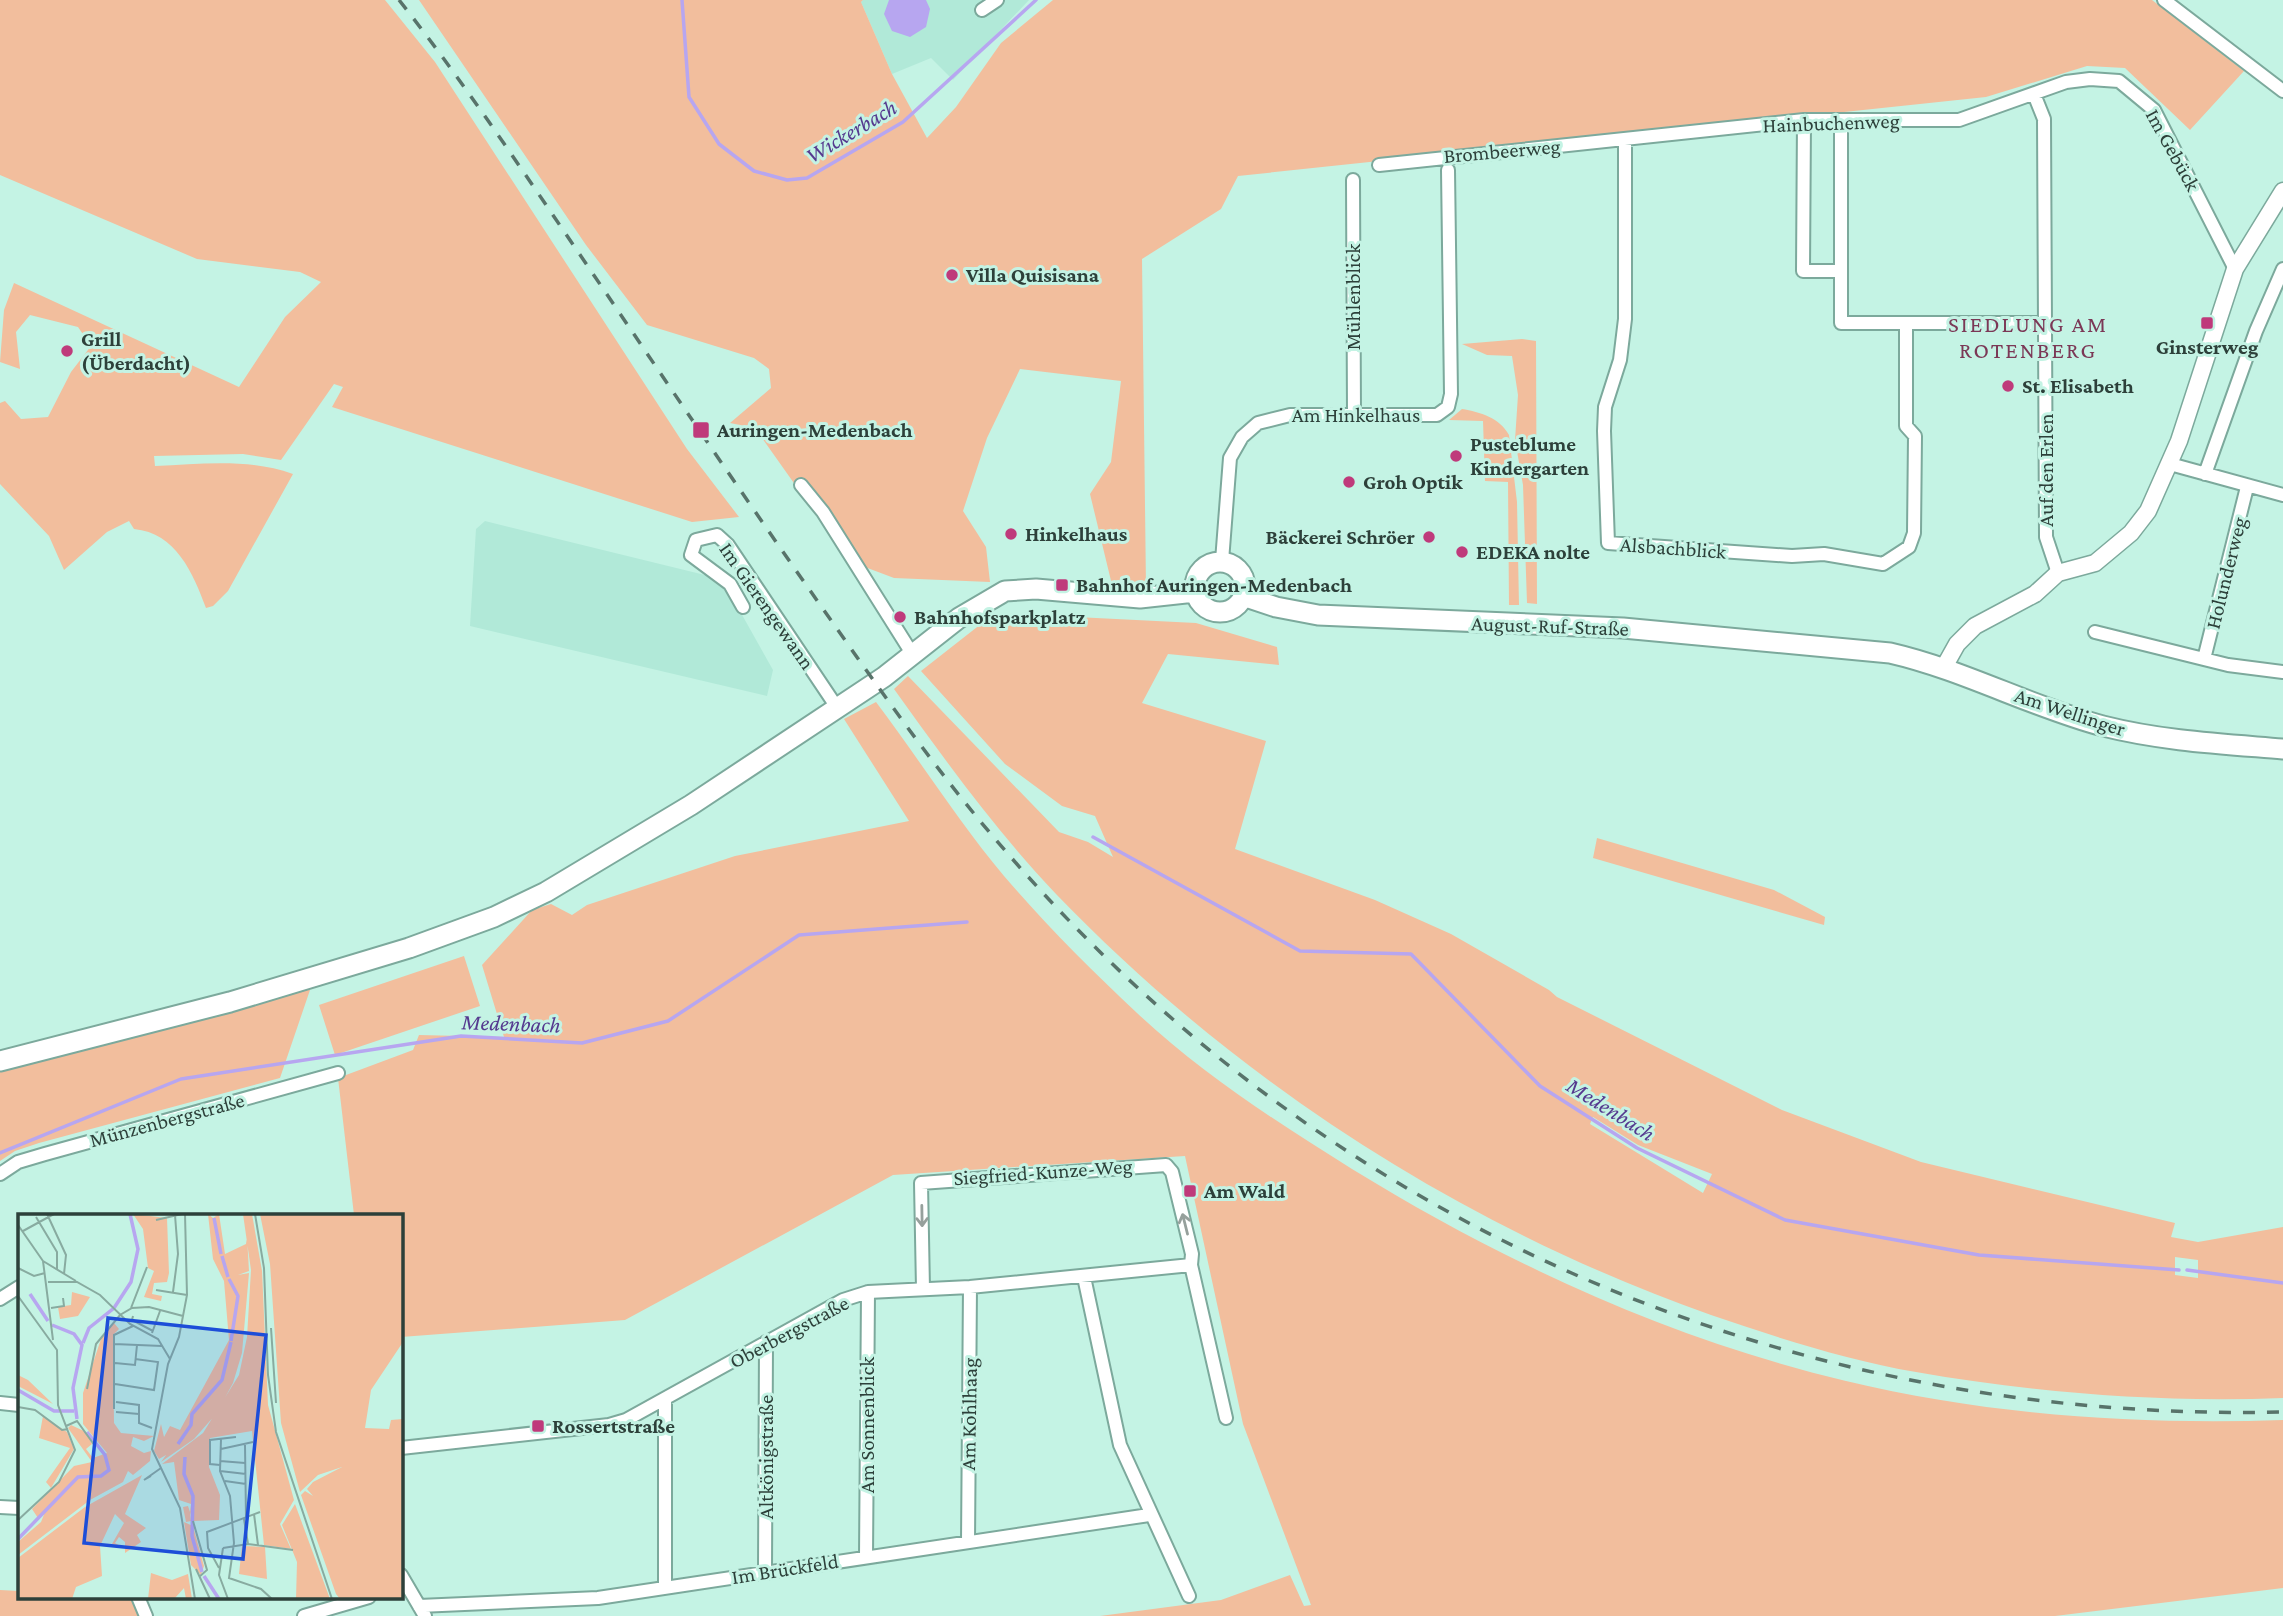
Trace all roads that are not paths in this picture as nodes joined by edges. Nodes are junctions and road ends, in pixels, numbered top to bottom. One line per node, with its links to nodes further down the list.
1 (997, 0): 3 (street)
2 (2164, 0): 4 (street)
3 (982, 10)
4 (2283, 92)
5 (2034, 94): 7 (street, Hainbuchenweg); 14 (street, Im Gebück); 17 (street, Auf den Erlen)
6 (1804, 120): 7 (street, Hainbuchenweg); 8 (street, Hainbuchenweg); 15 (street)
7 (1841, 121): 15 (street)
8 (1625, 141): 9 (street, Brombeerweg); 16 (street, Alsbachblick)
9 (1379, 164)
10 (1448, 170): 18 (street, Am Hinkelhaus)
11 (1353, 180): 18 (street, Mühlenblick)
12 (2283, 191): 14 (street)
13 (2283, 268): 20 (street)
14 (2235, 269): 19 (street)
15 (1841, 271): 16 (street)
16 (1906, 323): 17 (street)
17 (2046, 323): 25 (street, Auf den Erlen)
18 (1354, 415): 24 (street, Am Hinkelhaus)
19 (2170, 464): 20 (street); 25 (street)
20 (2205, 474): 22 (street)
21 (801, 485): 30 (street)
22 (2247, 487): 23 (street); 31 (street, Holunderweg)
23 (2283, 495)
24 (1222, 561): 26 (main road); 27 (main road)
25 (2058, 573): 32 (street)
26 (1195, 592): 27 (main road); 30 (main road)
27 (1243, 596): 32 (main road, August-Ruf-Straße)
28 (743, 607): 34 (street, Im Gierengewann)
29 (2095, 632): 31 (street, Holunderweg)
30 (913, 655): 34 (main road)
31 (2204, 659): 33 (street, Holunderweg)
32 (1943, 668): 35 (main road, Am Wellinger)
33 (2283, 672)
34 (838, 709): 36 (main road)
35 (2283, 749)
36 (0, 1060)
37 (338, 1073): 38 (street, Münzenbergstraße)
38 (0, 1174)
39 (1191, 1265): 40 (street, Oberbergstraße); 43 (street, Siegfried-Kunze-Weg, one-way to 43); 50 (street)
40 (1084, 1277): 41 (street, Oberbergstraße); 54 (street)
41 (970, 1287): 43 (street, Oberbergstraße); 55 (street, Am Kohlhaag)
42 (18, 1288): 45 (street)
43 (923, 1289): 44 (street, Oberbergstraße)
44 (868, 1292): 46 (street, Oberbergstraße); 56 (street, Am Sonnenblick)
45 (0, 1299)
46 (766, 1342): 47 (street, Oberbergstraße); 57 (street, Altkönigstraße)
47 (665, 1399): 51 (street, Oberbergstraße); 59 (street)
48 (0, 1403): 49 (street)
49 (18, 1405)
50 (1226, 1418)
51 (402, 1448)
52 (0, 1507): 53 (street)
53 (18, 1508)
54 (1149, 1515): 55 (street, Im Brückfeld); 60 (street)
55 (968, 1542): 56 (street, Im Brückfeld)
56 (866, 1557): 57 (street, Im Brückfeld)
57 (765, 1572): 59 (street, Im Brückfeld)
58 (403, 1583): 63 (street)
59 (665, 1587): 63 (street, Im Brückfeld)
60 (1189, 1596)
61 (138, 1598): 64 (street)
62 (366, 1598): 65 (street)
63 (422, 1611)
64 (146, 1616)
65 (304, 1616)

